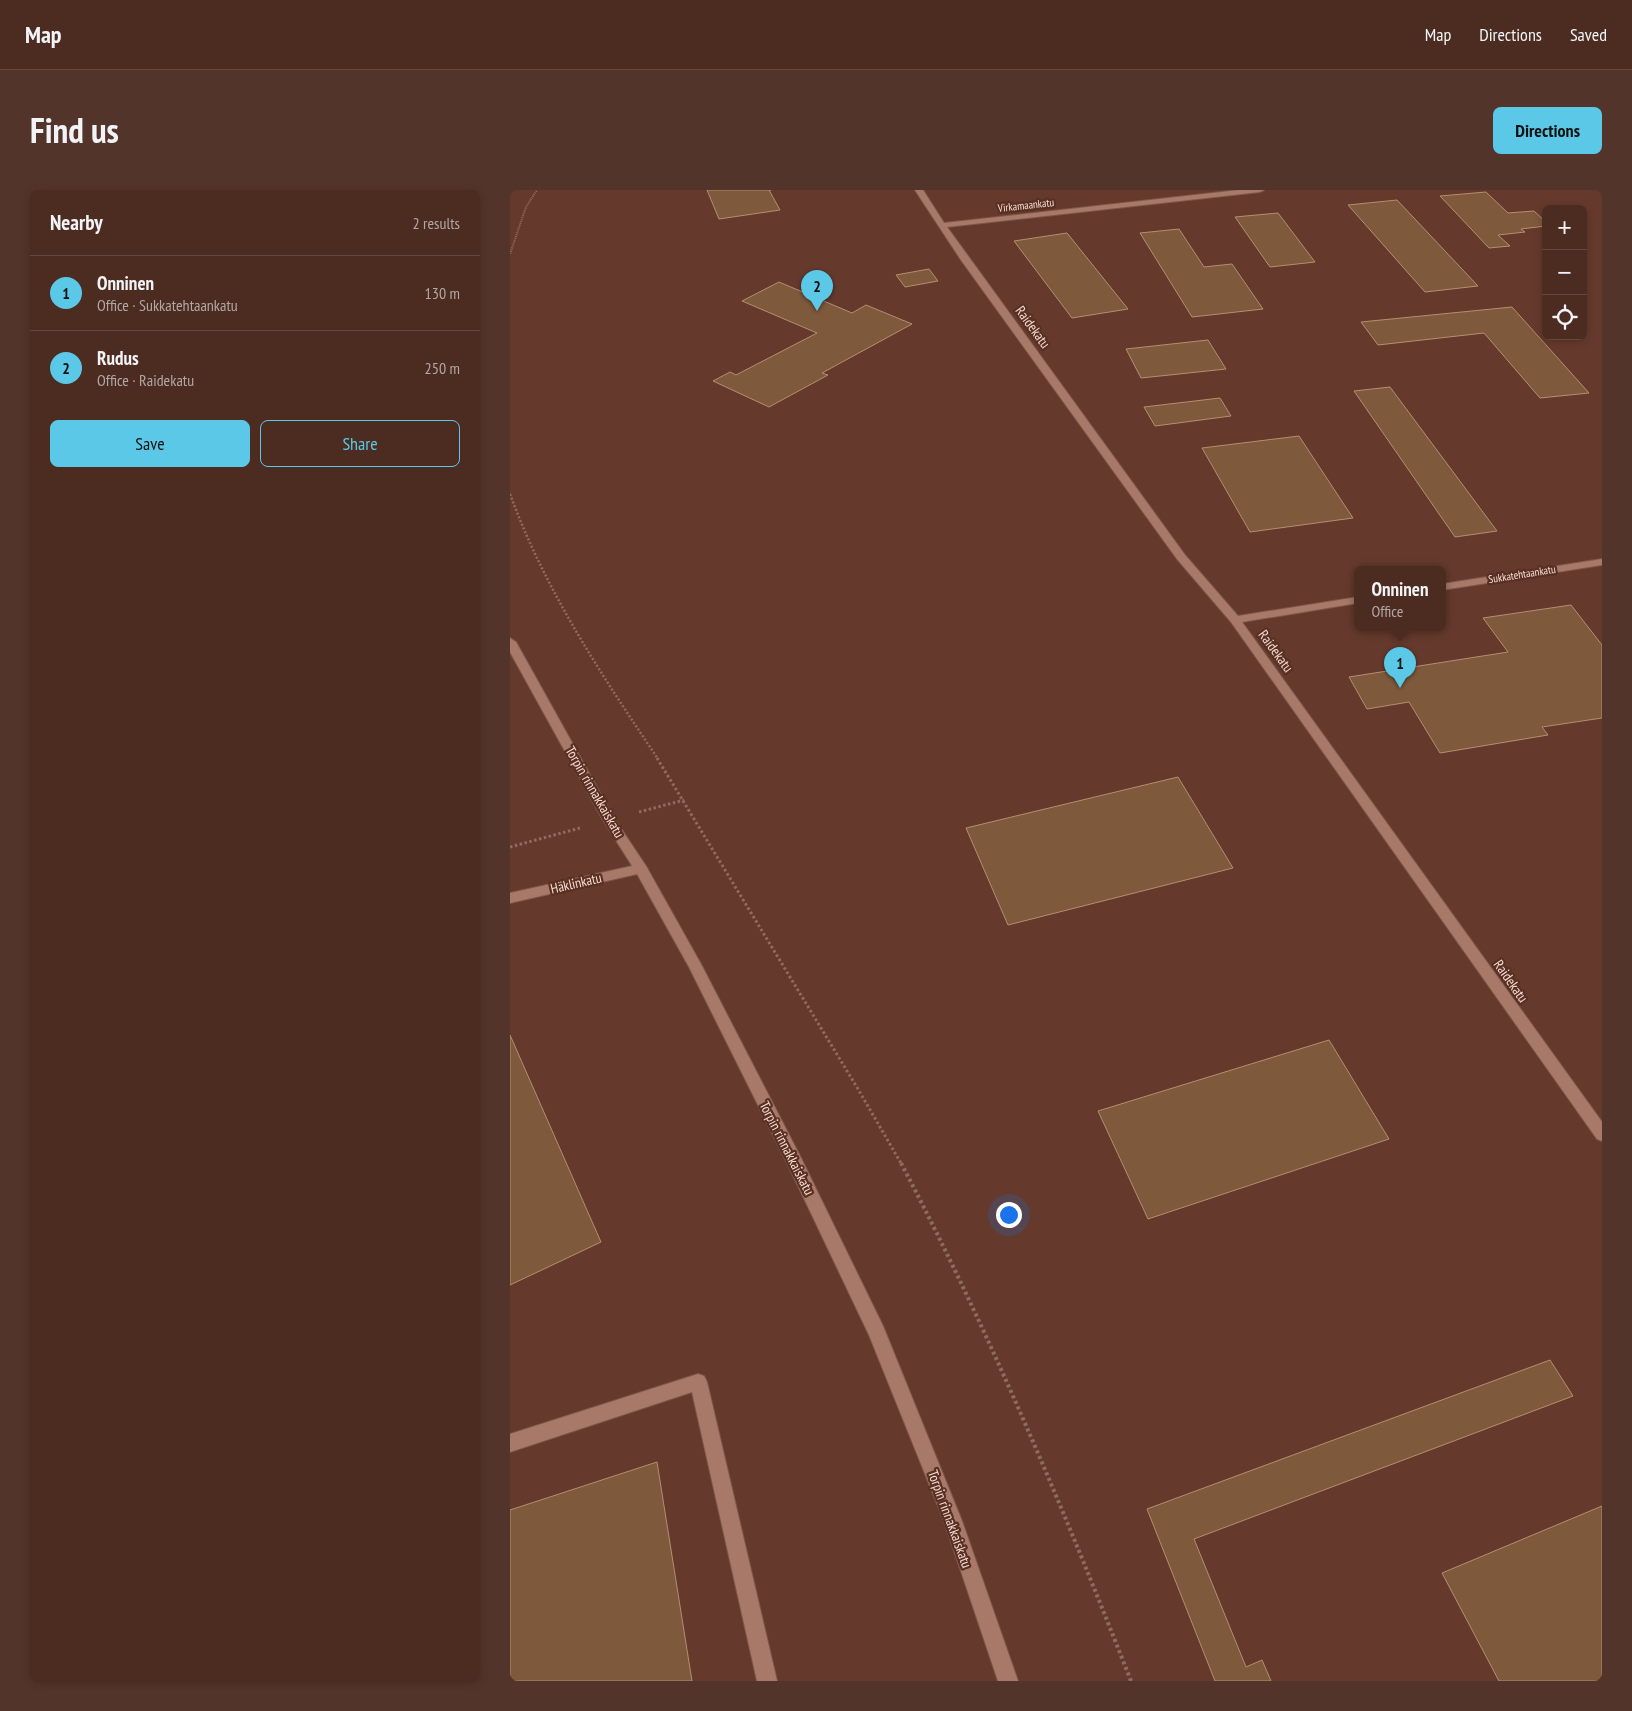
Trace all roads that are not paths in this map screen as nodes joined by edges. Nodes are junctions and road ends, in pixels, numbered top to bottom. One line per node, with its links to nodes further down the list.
1 (920, 190): 3 (street, Raidekatu)
2 (1260, 190): 3 (street, Virkamaankatu)
3 (944, 225): 7 (street, Raidekatu)
4 (1602, 562): 5 (street, Sukkatehtaankatu)
5 (1446, 586)
6 (1354, 601): 7 (street)
7 (1235, 620): 11 (street, Raidekatu)
8 (510, 642): 9 (street, Torpin rinnakkaiskatu)
9 (641, 869): 10 (street, Häklinkatu); 14 (street, Torpin rinnakkaiskatu)
10 (510, 898)
11 (1602, 1134)
12 (510, 1443): 13 (street)
13 (767, 1681)
14 (1008, 1681)

